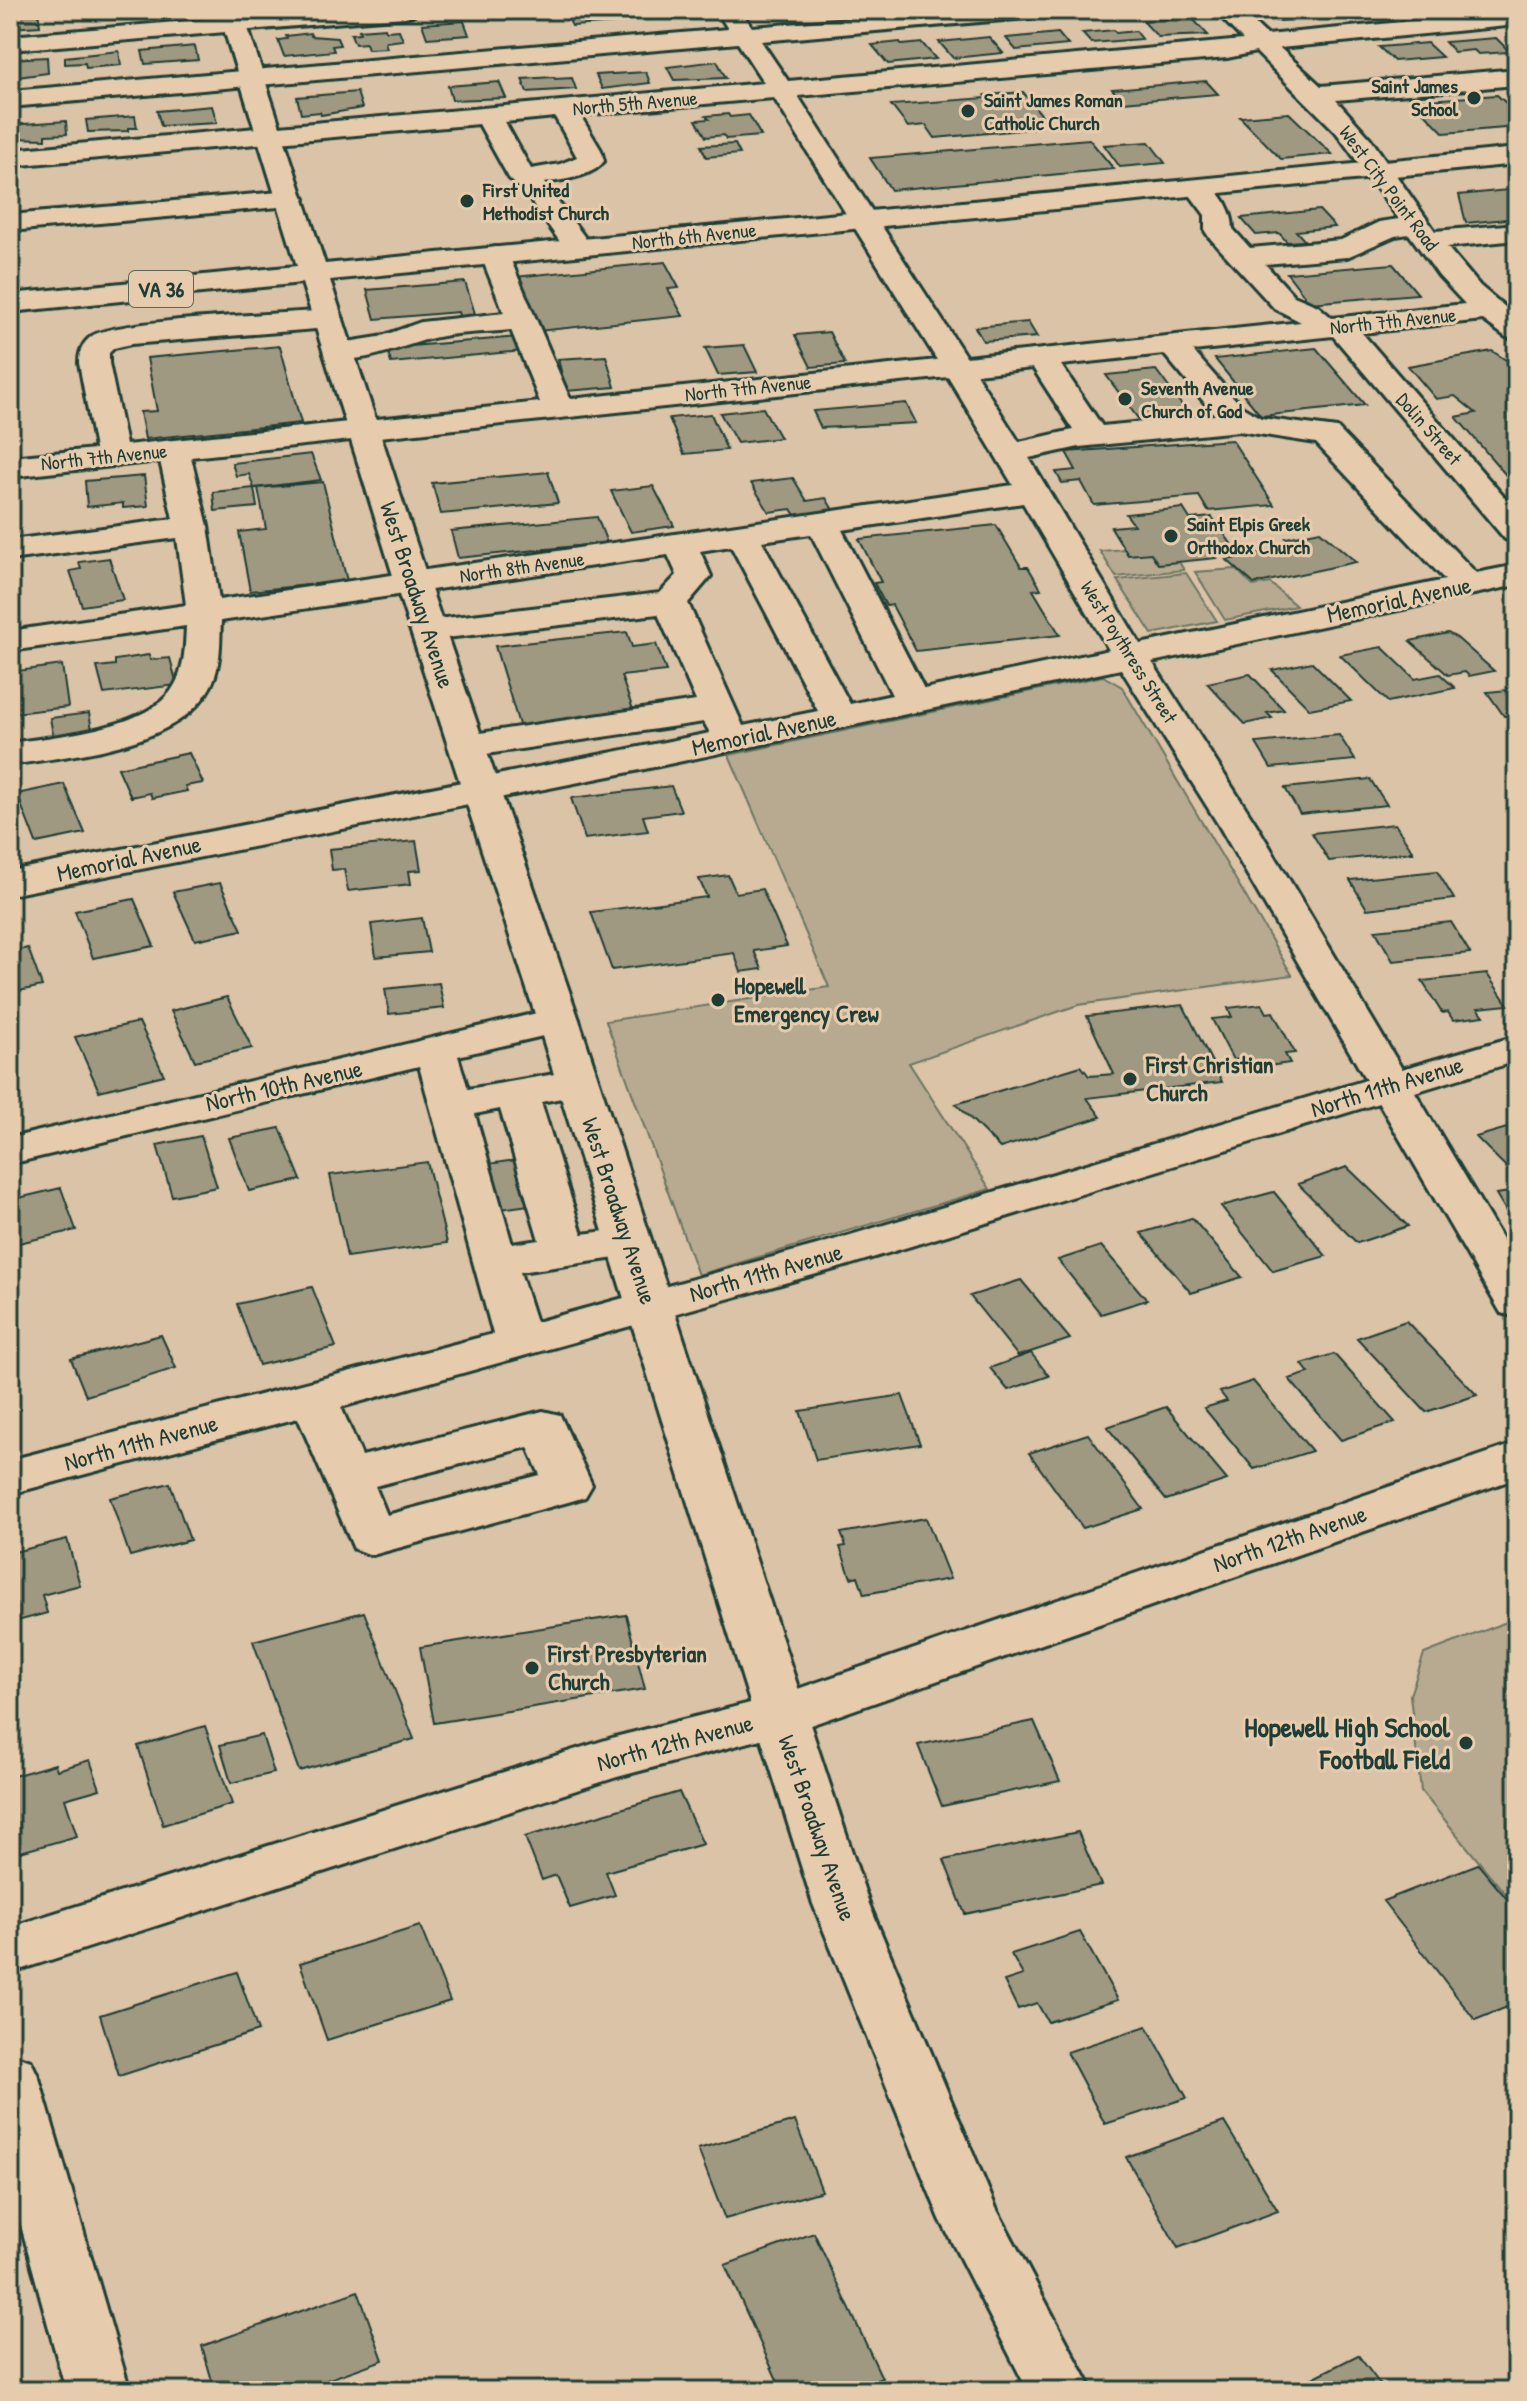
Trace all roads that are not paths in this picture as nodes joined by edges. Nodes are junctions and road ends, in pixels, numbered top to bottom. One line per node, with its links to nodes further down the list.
1 (405, 10): 4 (street)
2 (1037, 10): 7 (street)
3 (1226, 10): 9 (street, West City Point Road)
4 (364, 12): 5 (street)
5 (232, 17): 8 (street); 10 (street, West Broadway Avenue)
6 (1517, 18): 9 (street, North 5th Avenue)
7 (736, 22): 10 (street); 12 (street, West Poythress Street)
8 (10, 43)
9 (1260, 44): 12 (street, North 5th Avenue); 13 (street, West City Point Road)
10 (252, 77): 14 (street); 17 (street, West Broadway Avenue)
11 (1517, 77): 13 (street)
12 (782, 90): 15 (street, North 5th Avenue); 24 (street, West Poythress Street)
13 (1313, 94): 20 (street, West City Point Road)
14 (10, 99)
15 (564, 110): 16 (street, North 5th Avenue); 21 (street)
16 (488, 116): 17 (street, North 5th Avenue); 21 (street)
17 (270, 136): 19 (street, North 5th Avenue); 23 (street, West Broadway Avenue)
18 (1517, 156): 20 (street, North 6th Avenue)
19 (10, 158)
20 (1379, 169): 22 (street, North 6th Avenue); 27 (street, West City Point Road)
21 (523, 178): 28 (street)
22 (1198, 187): 24 (street, North 6th Avenue); 30 (street, Dolin Street)
23 (291, 199): 25 (street); 31 (street, West Broadway Avenue)
24 (865, 219): 28 (street, North 6th Avenue); 40 (street, West Poythress Street)
25 (10, 223)
26 (1517, 232): 27 (street)
27 (1423, 233): 30 (street); 33 (street, West City Point Road)
28 (578, 247): 29 (street, North 6th Avenue)
29 (495, 256): 31 (street, North 6th Avenue); 34 (street)
30 (1242, 257): 35 (street, Dolin Street)
31 (313, 274): 32 (street, North 6th Avenue / VA 36); 37 (street, West Broadway Avenue)
32 (10, 303)
33 (1487, 311): 35 (street, North 7th Avenue); 36 (street, West City Point Road)
34 (521, 320): 37 (street); 41 (street)
35 (1332, 327): 38 (street, North 7th Avenue); 52 (street, Dolin Street)
36 (1517, 331)
37 (333, 335): 43 (street, West Broadway Avenue); 47 (street)
38 (1171, 344): 39 (street, North 7th Avenue); 42 (street)
39 (1041, 358): 40 (street, North 7th Avenue); 44 (street)
40 (957, 366): 41 (street, North 7th Avenue); 46 (street, West Poythress Street)
41 (558, 408): 43 (street, North 7th Avenue)
42 (1244, 421): 44 (street); 58 (street)
43 (365, 429): 45 (street, North 7th Avenue); 57 (street, West Broadway Avenue)
44 (1094, 437): 46 (street)
45 (173, 449): 47 (street, North 7th Avenue); 51 (street)
46 (1010, 453): 49 (street, West Poythress Street)
47 (112, 456): 48 (street, North 7th Avenue)
48 (11, 460)
49 (1033, 492): 50 (street, North 8th Avenue); 63 (street, West Poythress Street)
50 (822, 523): 53 (street, North 8th Avenue); 64 (street)
51 (192, 526): 55 (street); 60 (street)
52 (1517, 532)
53 (742, 535): 54 (street, North 8th Avenue); 65 (street)
54 (680, 544): 57 (street, North 8th Avenue); 59 (street)
55 (10, 550)
56 (1517, 575): 58 (street, Memorial Avenue)
57 (412, 583): 60 (street, North 8th Avenue); 61 (street, West Broadway Avenue)
58 (1469, 586): 63 (street, Memorial Avenue)
59 (670, 602): 61 (street); 66 (street)
60 (202, 613): 62 (street, North 8th Avenue); 67 (street)
61 (428, 630): 68 (street, West Broadway Avenue)
62 (10, 641)
63 (1131, 657): 64 (street, Memorial Avenue); 74 (street, West Poythress Street)
64 (913, 702): 65 (street, Memorial Avenue)
65 (839, 717): 66 (street, Memorial Avenue)
66 (724, 724): 68 (street, Memorial Avenue)
67 (10, 754)
68 (473, 768): 69 (street, Memorial Avenue); 70 (street, West Broadway Avenue)
69 (10, 883)
70 (558, 1020): 72 (street, North 10th Avenue); 73 (street, West Broadway Avenue)
71 (1517, 1048): 74 (street, North 11th Avenue)
72 (435, 1049): 76 (street); 77 (street, North 10th Avenue)
73 (578, 1083): 75 (street); 78 (street, West Broadway Avenue)
74 (1390, 1087): 81 (street, West Poythress Street); 82 (street, North 11th Avenue)
75 (517, 1094): 76 (street); 79 (street)
76 (451, 1105): 80 (street)
77 (10, 1151)
78 (629, 1242): 79 (street); 82 (street, West Broadway Avenue)
79 (565, 1251): 80 (street)
80 (494, 1261): 83 (street)
81 (1517, 1302)
82 (650, 1306): 83 (street, North 11th Avenue); 88 (street, West Broadway Avenue)
83 (519, 1342): 84 (street, North 11th Avenue)
84 (313, 1398): 86 (street, North 11th Avenue); 87 (street)
85 (1517, 1460): 88 (street, North 12th Avenue)
86 (10, 1477)
87 (346, 1477)
88 (780, 1715): 89 (street, North 12th Avenue); 92 (street, West Broadway Avenue)
89 (10, 1950)
90 (10, 2078): 91 (street)
91 (98, 2391)
92 (1061, 2391)

